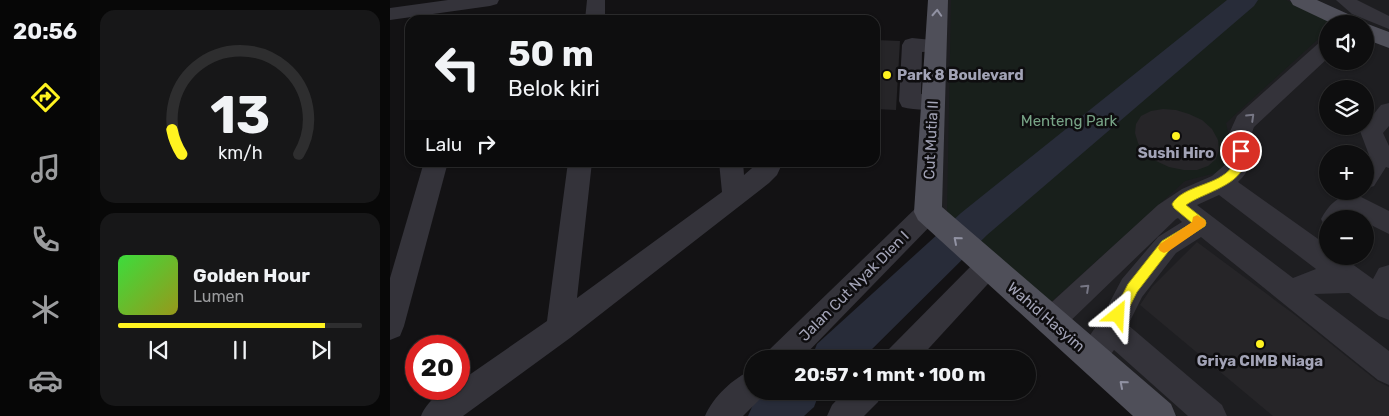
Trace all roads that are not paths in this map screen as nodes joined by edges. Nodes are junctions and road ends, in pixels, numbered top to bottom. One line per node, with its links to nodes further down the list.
1 (490, 0): 6 (street)
2 (596, 0): 7 (street)
3 (938, 0): 24 (main road, Cut Mutia II, one-way to 3)
4 (1300, 0): 8 (main road)
5 (1345, 0): 9 (street)
6 (390, 14)
7 (595, 15)
8 (1332, 15)
9 (1389, 23)
10 (1374, 34): 11 (main road)
11 (1389, 41)
12 (1319, 54): 20 (street, one-way to 12)
13 (1389, 111): 14 (street)
14 (1386, 157): 19 (street)
15 (435, 167): 34 (street)
16 (579, 167): 35 (street)
17 (732, 167): 21 (street)
18 (769, 167): 21 (street)
19 (1374, 170)
20 (1221, 182): 22 (street); 28 (street)
21 (734, 194): 35 (street)
22 (1178, 204): 25 (street); 33 (street, one-way to 22)
23 (1345, 205): 26 (street)
24 (930, 215): 29 (main road, Wahid Hasyim, one-way to 24); 37 (street, Jalan Cut Nyak Dien I)
25 (1201, 223): 31 (street); 36 (street)
26 (1389, 223)
27 (1319, 236): 28 (street)
28 (1308, 248): 30 (street)
29 (985, 264): 33 (main road, Wahid Hasyim); 38 (street)
30 (1353, 281): 31 (street); 32 (street)
31 (1292, 292): 40 (street)
32 (1385, 294)
33 (1051, 321): 39 (main road, Wahid Hasyim)
34 (390, 326)
35 (560, 328): 43 (street)
36 (1111, 329): 39 (street); 47 (street)
37 (789, 350)
38 (907, 350)
39 (1092, 357): 46 (main road, Wahid Hasyim, one-way to 39)
40 (1389, 370)
41 (744, 393): 44 (street)
42 (859, 400): 45 (street)
43 (438, 416)
44 (721, 416)
45 (844, 416)
46 (1159, 416)
47 (1211, 416)

